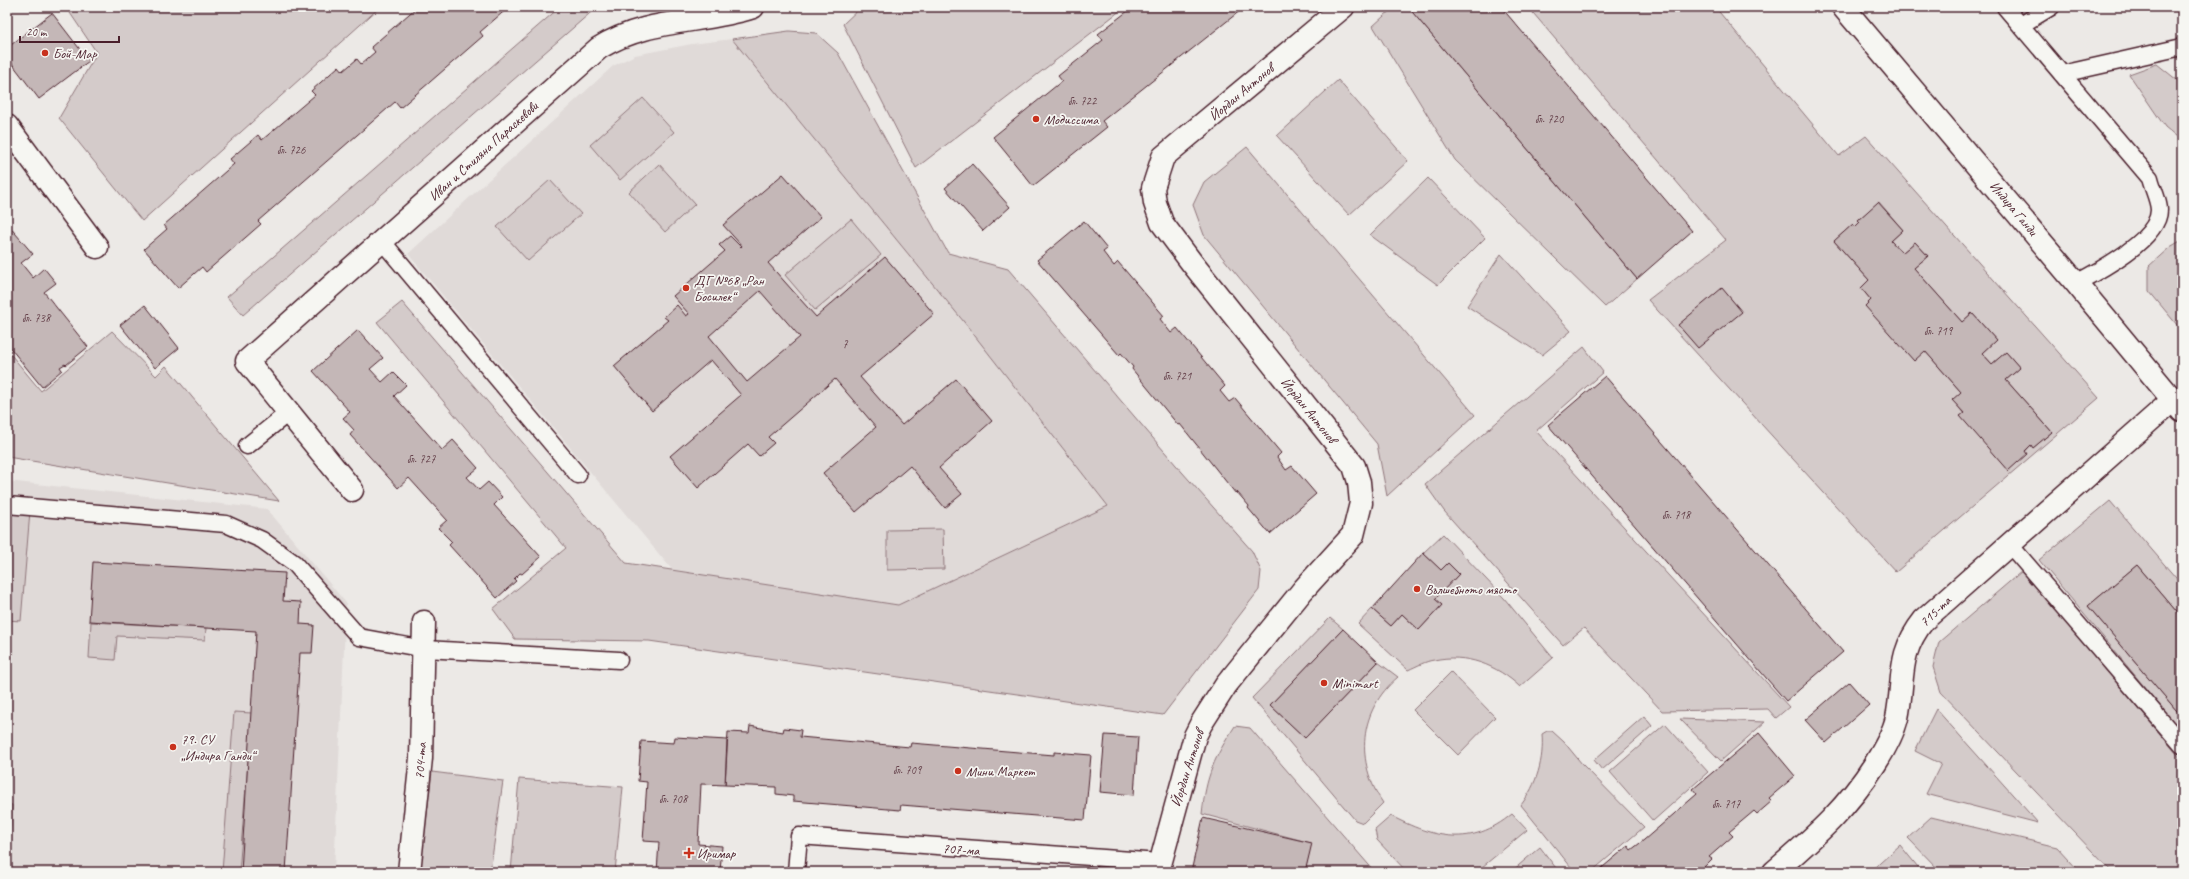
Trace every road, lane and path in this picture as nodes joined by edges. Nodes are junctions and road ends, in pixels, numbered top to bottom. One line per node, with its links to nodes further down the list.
1 (753, 7): 10 (street, Иван и Стиляна Параскевови)
2 (1343, 7): 24 (street, Йордан Антонов)
3 (1843, 7): 12 (street, Индира Ганди)
4 (2006, 7): 6 (lane)
5 (2051, 7): 6 (lane)
6 (2021, 25): 8 (lane)
7 (2182, 47): 8 (lane)
8 (2062, 74): 12 (lane)
9 (7, 126): 11 (street)
10 (382, 241): 14 (street, Иван и Стиляна Параскевови); 16 (lane)
11 (97, 247)
12 (2076, 283): 13 (street, Индира Ганди)
13 (2177, 406): 19 (street, 715-та)
14 (288, 412): 15 (lane); 17 (street)
15 (247, 446)
16 (578, 475)
17 (352, 490)
18 (7, 504): 21 (lane)
19 (2010, 545): 23 (lane); 27 (street, 715-та)
20 (424, 622): 21 (street, 704-та)
21 (425, 649): 22 (lane); 25 (street, 704-та)
22 (619, 660)
23 (2182, 745)
24 (1159, 867): 26 (lane, 707-ма)
25 (409, 872)
26 (796, 872)
27 (1774, 872)

